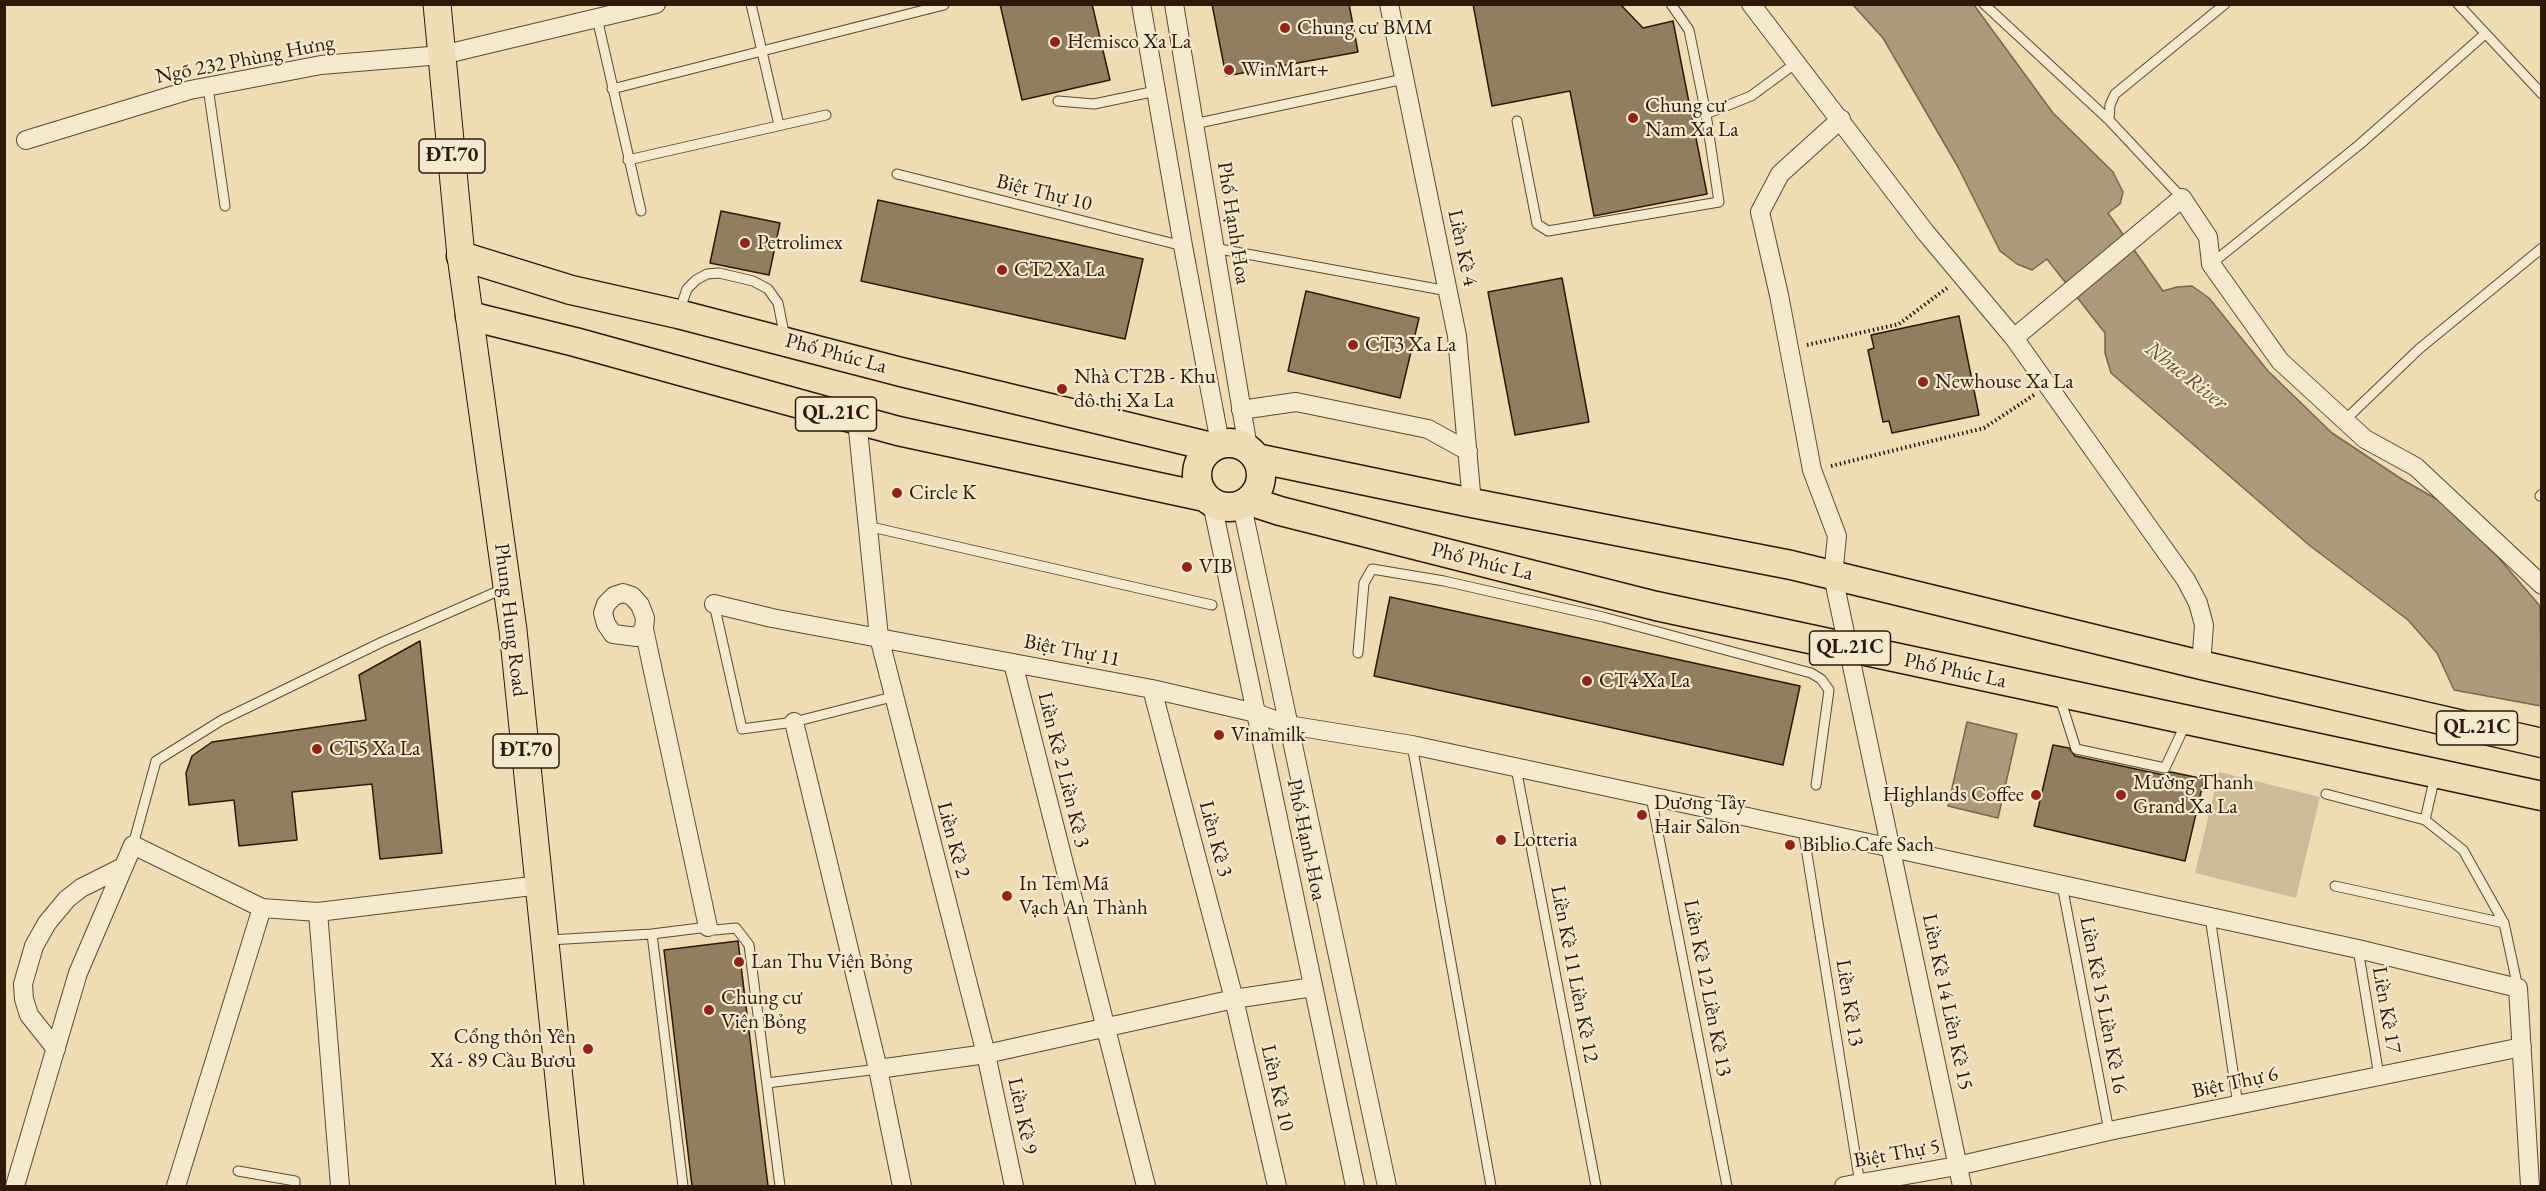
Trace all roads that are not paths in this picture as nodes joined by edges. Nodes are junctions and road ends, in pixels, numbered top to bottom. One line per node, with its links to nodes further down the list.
1 (437, 4): 16 (main road, ĐT.70)
2 (656, 4): 13 (street, Ngõ 232 Phùng Hưng)
3 (751, 4): 15 (lane)
4 (1141, 4): 21 (street)
5 (1174, 4): 29 (street, Phố Hạnh Hoa)
6 (1389, 4): 18 (street, Liền Kề 4)
7 (1671, 4): 24 (lane)
8 (1750, 4): 17 (street)
9 (2225, 4): 27 (lane)
10 (2458, 4): 14 (lane)
11 (944, 5): 15 (lane)
12 (1989, 6): 27 (lane)
13 (597, 18): 16 (street, Ngõ 232 Phùng Hưng); 20 (lane)
14 (2485, 34): 22 (lane); 41 (lane)
15 (762, 51): 20 (lane); 30 (lane)
16 (442, 55): 19 (street, Ngõ 232 Phùng Hưng); 40 (main road, Phung Hung Road / ĐT.70)
17 (1796, 63): 24 (lane); 26 (street)
18 (1404, 80): 29 (lane); 42 (street, Liền Kề 4)
19 (208, 87): 31 (street, Ngõ 232 Phùng Hưng); 35 (lane)
20 (612, 89): 32 (lane)
21 (1156, 91): 23 (lane); 37 (street)
22 (2541, 94)
23 (1058, 101)
24 (1706, 114): 28 (lane)
25 (826, 115): 30 (lane)
26 (1841, 119): 45 (street); 57 (street, Liền Kề 14 Liền Kề 15)
27 (2109, 120): 34 (lane)
28 (1517, 121)
29 (1194, 124): 38 (street, Phố Hạnh Hoa)
30 (778, 125): 32 (lane)
31 (26, 140)
32 (628, 160): 36 (lane)
33 (897, 174): 37 (lane, Biệt Thự 10)
34 (2182, 198): 41 (street); 45 (street)
35 (225, 206)
36 (641, 211)
37 (1183, 246): 50 (street)
38 (1214, 248): 42 (lane); 47 (street, Phố Hạnh Hoa)
39 (2541, 248): 49 (lane)
40 (461, 256): 43 (highway, Phố Phúc La / QL.21C); 44 (main road, Phung Hung Road / ĐT.70)
41 (2211, 264): 49 (street)
42 (1448, 291): 51 (street, Liền Kề 4)
43 (678, 314): 46 (highway, Phố Phúc La / QL.21C); 46 (lane)
44 (470, 316): 48 (highway, QL.21C); 59 (main road, Phung Hung Road / ĐT.70)
45 (2014, 338): 68 (street)
46 (785, 340): 50 (highway, Phố Phúc La / QL.21C)
47 (1241, 410): 51 (street); 52 (street, Phố Hạnh Hoa)
48 (857, 420): 53 (highway, QL.21C); 56 (street, Liền Kề 2)
49 (2345, 420): 58 (street)
50 (1216, 445): 52 (highway); 53 (highway)
51 (1467, 451): 55 (street, Liền Kề 4)
52 (1252, 453): 54 (highway); 55 (highway, QL.21C)
53 (1209, 500): 54 (highway); 72 (street, Phố Hạnh Hoa)
54 (1245, 503): 62 (highway, Phố Phúc La / QL.21C); 75 (street, Phố Hạnh Hoa)
55 (1472, 503): 57 (highway, QL.21C)
56 (867, 526): 61 (lane); 64 (street, Liền Kề 2)
57 (1833, 576): 65 (street, Liền Kề 14 Liền Kề 15); 68 (highway, QL.21C)
58 (2541, 585)
59 (507, 587): 86 (lane); 89 (main road, Phung Hung Road / ĐT.70)
60 (714, 604): 64 (street, Biệt Thự 11); 74 (lane)
61 (1212, 605)
62 (1607, 606): 65 (highway, Phố Phúc La / QL.21C); 66 (lane); 80 (lane)
63 (645, 629): 96 (street)
64 (879, 638): 67 (street, Biệt Thự 11); 71 (street, Liền Kề 2)
65 (1848, 648): 70 (highway, Phố Phúc La / QL.21C); 87 (street, Liền Kề 14 Liền Kề 15)
66 (1358, 653)
67 (1013, 663): 69 (street, Biệt Thự 11); 103 (street, Liền Kề 2 Liền Kề 3)
68 (2201, 665): 76 (highway, QL.21C)
69 (1152, 689): 72 (street, Biệt Thự 11); 102 (street, Liền Kề 3)
70 (2059, 693): 73 (highway, Phố Phúc La / QL.21C); 73 (lane)
71 (892, 697): 74 (lane); 106 (street, Liền Kề 2)
72 (1256, 713): 75 (street, Biệt Thự 11); 100 (street, Phố Hạnh Hoa)
73 (2188, 721): 79 (highway, Phố Phúc La / QL.21C)
74 (794, 722): 107 (street)
75 (1288, 724): 77 (street, Biệt Thự 11); 127 (street, Phố Hạnh Hoa)
76 (2541, 743)
77 (1412, 746): 78 (street, Biệt Thự 11); 128 (lane)
78 (1516, 768): 82 (street, Biệt Thự 11); 129 (lane, Liền Kề 11 Liền Kề 12)
79 (2445, 776): 83 (highway, QL.21C); 84 (lane)
80 (1816, 785)
81 (2326, 794): 84 (lane)
82 (1651, 796): 85 (street, Biệt Thự 11); 130 (lane, Liền Kề 12 Liền Kề 13)
83 (2541, 796)
84 (2425, 820): 95 (lane)
85 (1803, 829): 87 (street, Biệt Thự 11); 114 (lane, Liền Kề 13)
86 (133, 845): 88 (street); 92 (street)
87 (1892, 848): 90 (street, Biệt Thự 11); 112 (street, Liền Kề 14 Liền Kề 15)
88 (123, 867): 105 (street); 105 (street)
89 (540, 885): 93 (street); 98 (main road, Phung Hung Road / ĐT.70)
90 (2062, 885): 94 (street, Biệt Thự 11); 111 (lane, Liền Kề 15 Liền Kề 16)
91 (2335, 886): 95 (lane)
92 (262, 908): 93 (street); 116 (street)
93 (318, 912): 118 (street)
94 (2210, 917): 99 (street, Biệt Thự 11); 110 (lane)
95 (2504, 923): 101 (lane)
96 (708, 927): 97 (lane); 109 (lane)
97 (652, 934): 98 (lane); 120 (lane)
98 (546, 940): 119 (main road, Phung Hung Road / ĐT.70)
99 (2358, 949): 101 (street, Biệt Thự 11); 108 (lane, Liền Kề 17)
100 (1313, 987): 102 (street); 126 (street, Phố Hạnh Hoa)
101 (2518, 988): 104 (street)
102 (1234, 999): 103 (street); 125 (street, Liền Kề 10)
103 (1105, 1027): 106 (street); 124 (street, Liền Kề 2 Liền Kề 3)
104 (2522, 1047): 108 (street, Biệt Thự 6); 132 (street)
105 (56, 1049): 115 (street)
106 (986, 1054): 107 (street); 123 (street, Liền Kề 9)
107 (878, 1069): 109 (lane); 122 (street)
108 (2379, 1076): 110 (street, Biệt Thự 6)
109 (767, 1083): 121 (lane)
110 (2238, 1105): 111 (street, Biệt Thự 6)
111 (2109, 1131): 112 (street, Biệt Thự 6)
112 (1957, 1166): 114 (street, Biệt Thự 5); 131 (street, Liền Kề 14 Liền Kề 15)
113 (238, 1171): 117 (lane)
114 (1852, 1185)
115 (15, 1186)
116 (177, 1186)
117 (294, 1186)
118 (340, 1186)
119 (570, 1186)
120 (683, 1186)
121 (780, 1186)
122 (902, 1186)
123 (1014, 1186)
124 (1146, 1186)
125 (1277, 1186)
126 (1355, 1186)
127 (1387, 1186)
128 (1491, 1186)
129 (1596, 1186)
130 (1727, 1186)
131 (1962, 1186)
132 (2530, 1186)

